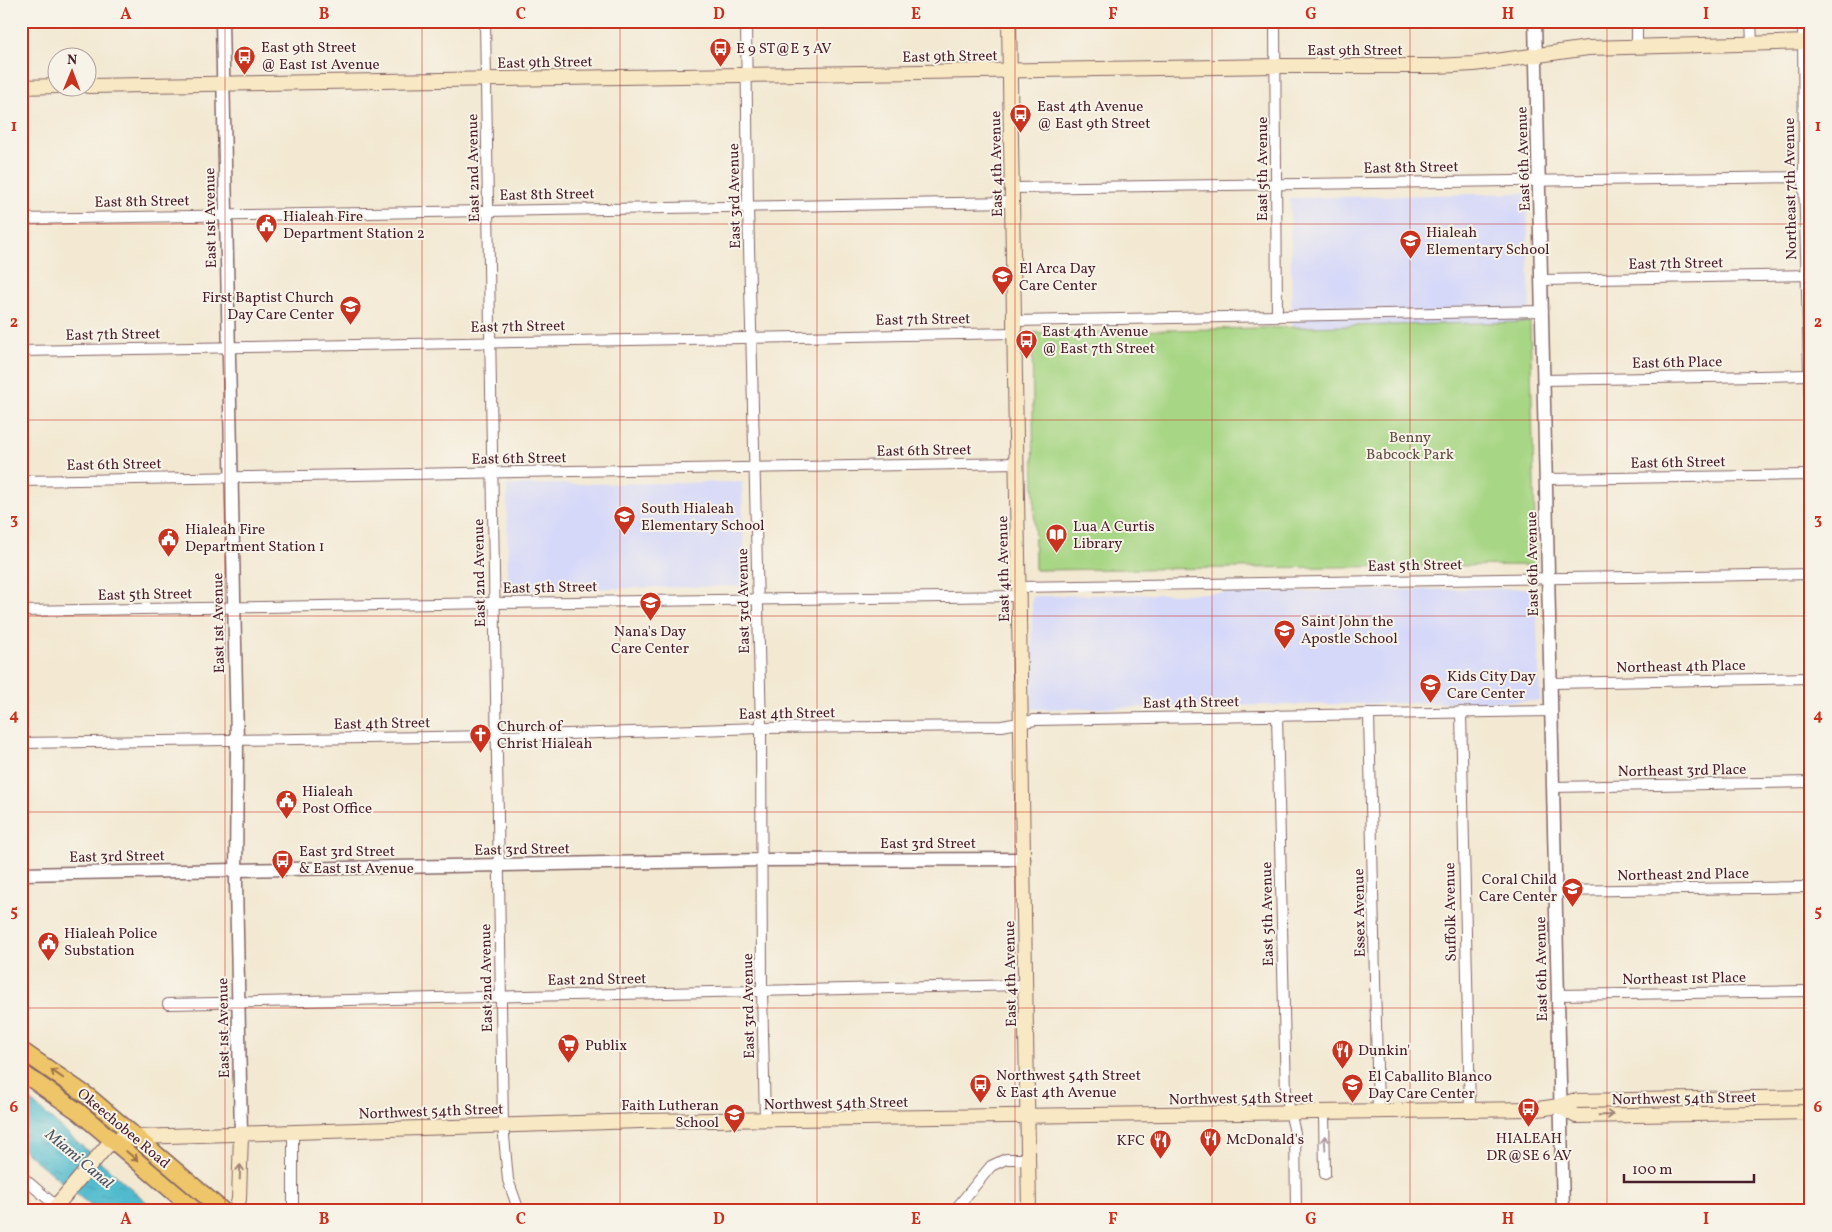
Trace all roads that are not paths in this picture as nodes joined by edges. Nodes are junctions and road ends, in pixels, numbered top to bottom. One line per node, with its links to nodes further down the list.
1 (222, 21): 18 (street, East 1st Avenue)
2 (485, 21): 17 (street, East 2nd Avenue)
3 (746, 21): 16 (street, East 3rd Avenue)
4 (1009, 21): 15 (main road, East 4th Avenue)
5 (1275, 21): 14 (street, East 5th Avenue)
6 (1536, 21): 13 (street, East 6th Avenue)
7 (1637, 21): 12 (street)
8 (1751, 21): 11 (street)
9 (1803, 21): 10 (street, Northeast 7th Avenue)
10 (1807, 42): 11 (main road, East 9th Street); 22 (street, Northeast 7th Avenue)
11 (1752, 43): 12 (main road, East 9th Street)
12 (1637, 46): 13 (main road, East 9th Street)
13 (1536, 55): 14 (main road, East 9th Street); 23 (street, East 6th Avenue)
14 (1277, 66): 15 (main road, East 9th Street); 24 (street, East 5th Avenue)
15 (1010, 72): 16 (main road, East 9th Street); 25 (main road, East 4th Avenue)
16 (748, 75): 17 (main road, East 9th Street); 27 (street, East 3rd Avenue)
17 (486, 79): 18 (main road, East 9th Street); 28 (street, East 2nd Avenue)
18 (223, 83): 20 (main road, East 9th Street); 29 (street, East 1st Avenue)
19 (48, 86): 21 (main road)
20 (98, 86)
21 (21, 87)
22 (1808, 177): 23 (street, East 8th Street); 31 (street, Northeast 7th Avenue)
23 (1540, 180): 24 (street, East 8th Street); 32 (street, East 6th Avenue)
24 (1277, 184): 25 (street, East 8th Street); 34 (street, East 5th Avenue)
25 (1012, 188): 26 (main road, East 4th Avenue)
26 (1013, 202): 27 (street, East 8th Street); 35 (main road, East 4th Avenue)
27 (748, 206): 28 (street, East 8th Street); 36 (street, East 3rd Avenue)
28 (488, 210): 29 (street, East 8th Street); 37 (street, East 2nd Avenue)
29 (227, 215): 30 (street, East 8th Street); 38 (street, East 1st Avenue)
30 (21, 219)
31 (1809, 276): 32 (street, East 7th Street); 40 (street, Northeast 7th Avenue)
32 (1542, 280): 33 (street, East 6th Avenue)
33 (1542, 310): 34 (street, East 7th Street); 41 (street, East 6th Avenue)
34 (1277, 316): 35 (street, East 7th Street)
35 (1015, 327): 36 (street, East 7th Street); 43 (main road, East 4th Avenue)
36 (752, 337): 37 (street, East 7th Street); 44 (street, East 3rd Avenue)
37 (491, 342): 38 (street, East 7th Street); 45 (street, East 2nd Avenue)
38 (228, 346): 39 (street, East 7th Street); 47 (street, East 1st Avenue)
39 (21, 351)
40 (1810, 375): 41 (street, East 6th Place); 42 (street, Northeast 7th Avenue)
41 (1544, 380): 48 (street, East 6th Avenue)
42 (1811, 446)
43 (1017, 463): 44 (street, East 6th Street); 52 (main road, East 4th Avenue)
44 (755, 468): 45 (street, East 6th Street); 53 (street, East 3rd Avenue)
45 (492, 473): 47 (street, East 6th Street); 54 (street, East 2nd Avenue)
46 (1811, 474): 48 (street, East 6th Street)
47 (231, 477): 49 (street, East 6th Street); 55 (street, East 1st Avenue)
48 (1546, 479): 51 (street, East 6th Avenue)
49 (21, 481)
50 (1811, 574): 51 (street, East 5th Street)
51 (1549, 578): 52 (street, East 5th Street); 58 (street, East 6th Avenue)
52 (1019, 591): 53 (street, East 5th Street); 63 (main road, East 4th Avenue)
53 (758, 599): 54 (street, East 5th Street); 64 (street, East 3rd Avenue)
54 (494, 602): 55 (street, East 5th Street); 65 (street, East 2nd Avenue)
55 (234, 607): 56 (street, East 5th Street); 66 (street, East 1st Avenue)
56 (21, 611)
57 (1811, 678): 58 (street, Northeast 4th Place)
58 (1552, 683): 59 (street, East 6th Avenue)
59 (1552, 711): 60 (street, East 4th Street); 69 (street, East 6th Avenue)
60 (1461, 712): 61 (street, East 4th Street); 89 (street, Suffolk Avenue)
61 (1369, 714): 62 (street, East 4th Street); 91 (street, Essex Avenue)
62 (1277, 715): 63 (street, East 4th Street); 93 (street, East 5th Avenue)
63 (1022, 724): 64 (street, East 4th Street); 70 (main road, East 4th Avenue)
64 (761, 728): 65 (street, East 4th Street); 71 (street, East 3rd Avenue)
65 (498, 736): 66 (street, East 4th Street); 72 (street, East 2nd Avenue)
66 (236, 740): 67 (street, East 4th Street); 73 (street, East 1st Avenue)
67 (21, 743)
68 (1811, 782): 69 (street, Northeast 3rd Place)
69 (1553, 787): 76 (street, East 6th Avenue)
70 (1024, 859): 71 (street, East 3rd Street); 77 (main road, East 4th Avenue)
71 (762, 860): 72 (street, East 3rd Street); 79 (street, East 3rd Avenue)
72 (499, 866): 73 (street, East 3rd Street); 81 (street, East 2nd Avenue)
73 (236, 869): 74 (street, East 3rd Street); 82 (street, East 1st Avenue)
74 (21, 874)
75 (1811, 887): 76 (street, Northeast 2nd Place)
76 (1556, 891): 80 (street, East 6th Avenue)
77 (1027, 985): 79 (street, East 2nd Street); 95 (main road, East 4th Avenue)
78 (1811, 990): 80 (street, Northeast 1st Place)
79 (762, 991): 81 (street, East 2nd Street); 96 (street, East 3rd Avenue)
80 (1557, 995): 88 (street, East 6th Avenue)
81 (502, 996): 82 (street, East 2nd Street); 97 (street, East 2nd Avenue)
82 (239, 1002): 83 (street, East 2nd Street); 99 (street, East 1st Avenue)
83 (168, 1004)
84 (21, 1050): 100 (highway, Okeechobee Road, one-way to 84)
85 (21, 1072): 101 (highway, Okeechobee Road)
86 (1811, 1096): 88 (main road, Northwest 54th Street)
87 (1811, 1102): 94 (main road)
88 (1560, 1106): 89 (main road, Northwest 54th Street); 94 (main road, Northwest 54th Street, one-way to 94); 114 (street, East 6th Avenue)
89 (1470, 1110): 91 (main road, Northwest 54th Street)
90 (1324, 1112): 91 (main road, Northwest 54th Street); 93 (main road, Northwest 54th Street); 103 (street, one-way to 90)
91 (1378, 1112)
92 (1811, 1112): 94 (main road, Northwest 54th Street)
93 (1289, 1113): 95 (main road, Northwest 54th Street); 113 (street, East 5th Avenue)
94 (1718, 1114)
95 (1028, 1116): 96 (main road, Northwest 54th Street); 102 (main road, East 4th Avenue)
96 (765, 1120): 97 (main road, Northwest 54th Street)
97 (503, 1125): 98 (main road, Northwest 54th Street); 110 (street, East 2nd Avenue)
98 (293, 1132): 99 (main road, Northwest 54th Street); 109 (street)
99 (241, 1134): 100 (main road, Northwest 54th Street); 108 (main road, one-way to 99)
100 (137, 1137): 101 (main road, Northwest 54th Street); 107 (highway, Okeechobee Road)
101 (114, 1141): 105 (main road); 106 (highway, Okeechobee Road, one-way to 106)
102 (1028, 1159): 111 (street); 112 (main road, East 4th Avenue)
103 (1325, 1174)
104 (21, 1176): 105 (street)
105 (55, 1210)
106 (196, 1211)
107 (224, 1211)
108 (236, 1211)
109 (293, 1211)
110 (519, 1211)
111 (954, 1211)
112 (1029, 1211)
113 (1296, 1211)
114 (1563, 1211)

